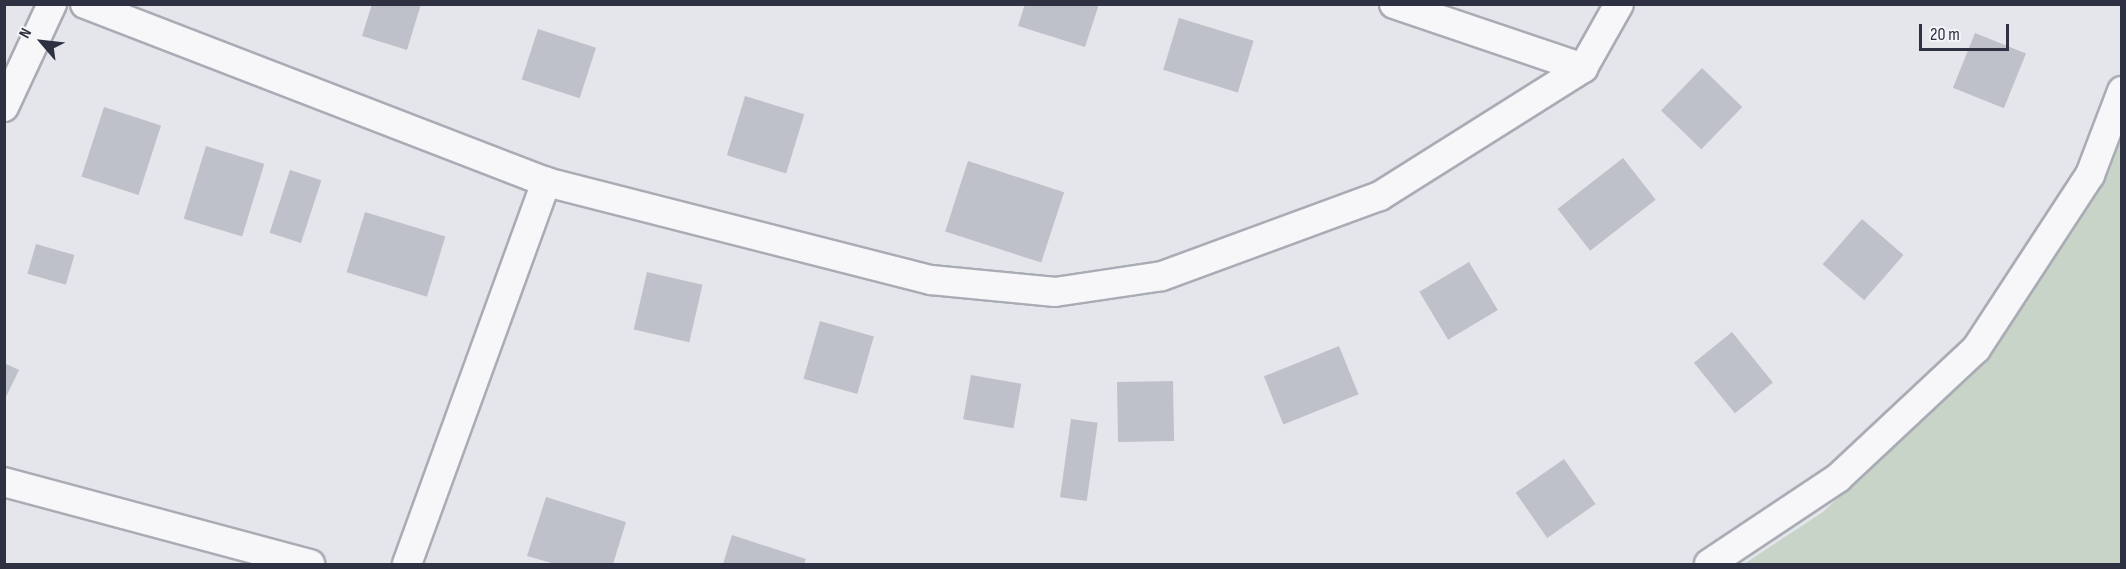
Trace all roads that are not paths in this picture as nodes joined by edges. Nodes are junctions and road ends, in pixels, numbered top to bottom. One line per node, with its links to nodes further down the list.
1 (52, 4): 7 (street)
2 (85, 4): 8 (street)
3 (1394, 4): 5 (street)
4 (1619, 4): 5 (street)
5 (1583, 68): 8 (street)
6 (2121, 91): 12 (street)
7 (4, 106)
8 (546, 182): 11 (street)
9 (4, 482): 10 (street)
10 (310, 564)
11 (406, 564)
12 (1709, 564)

